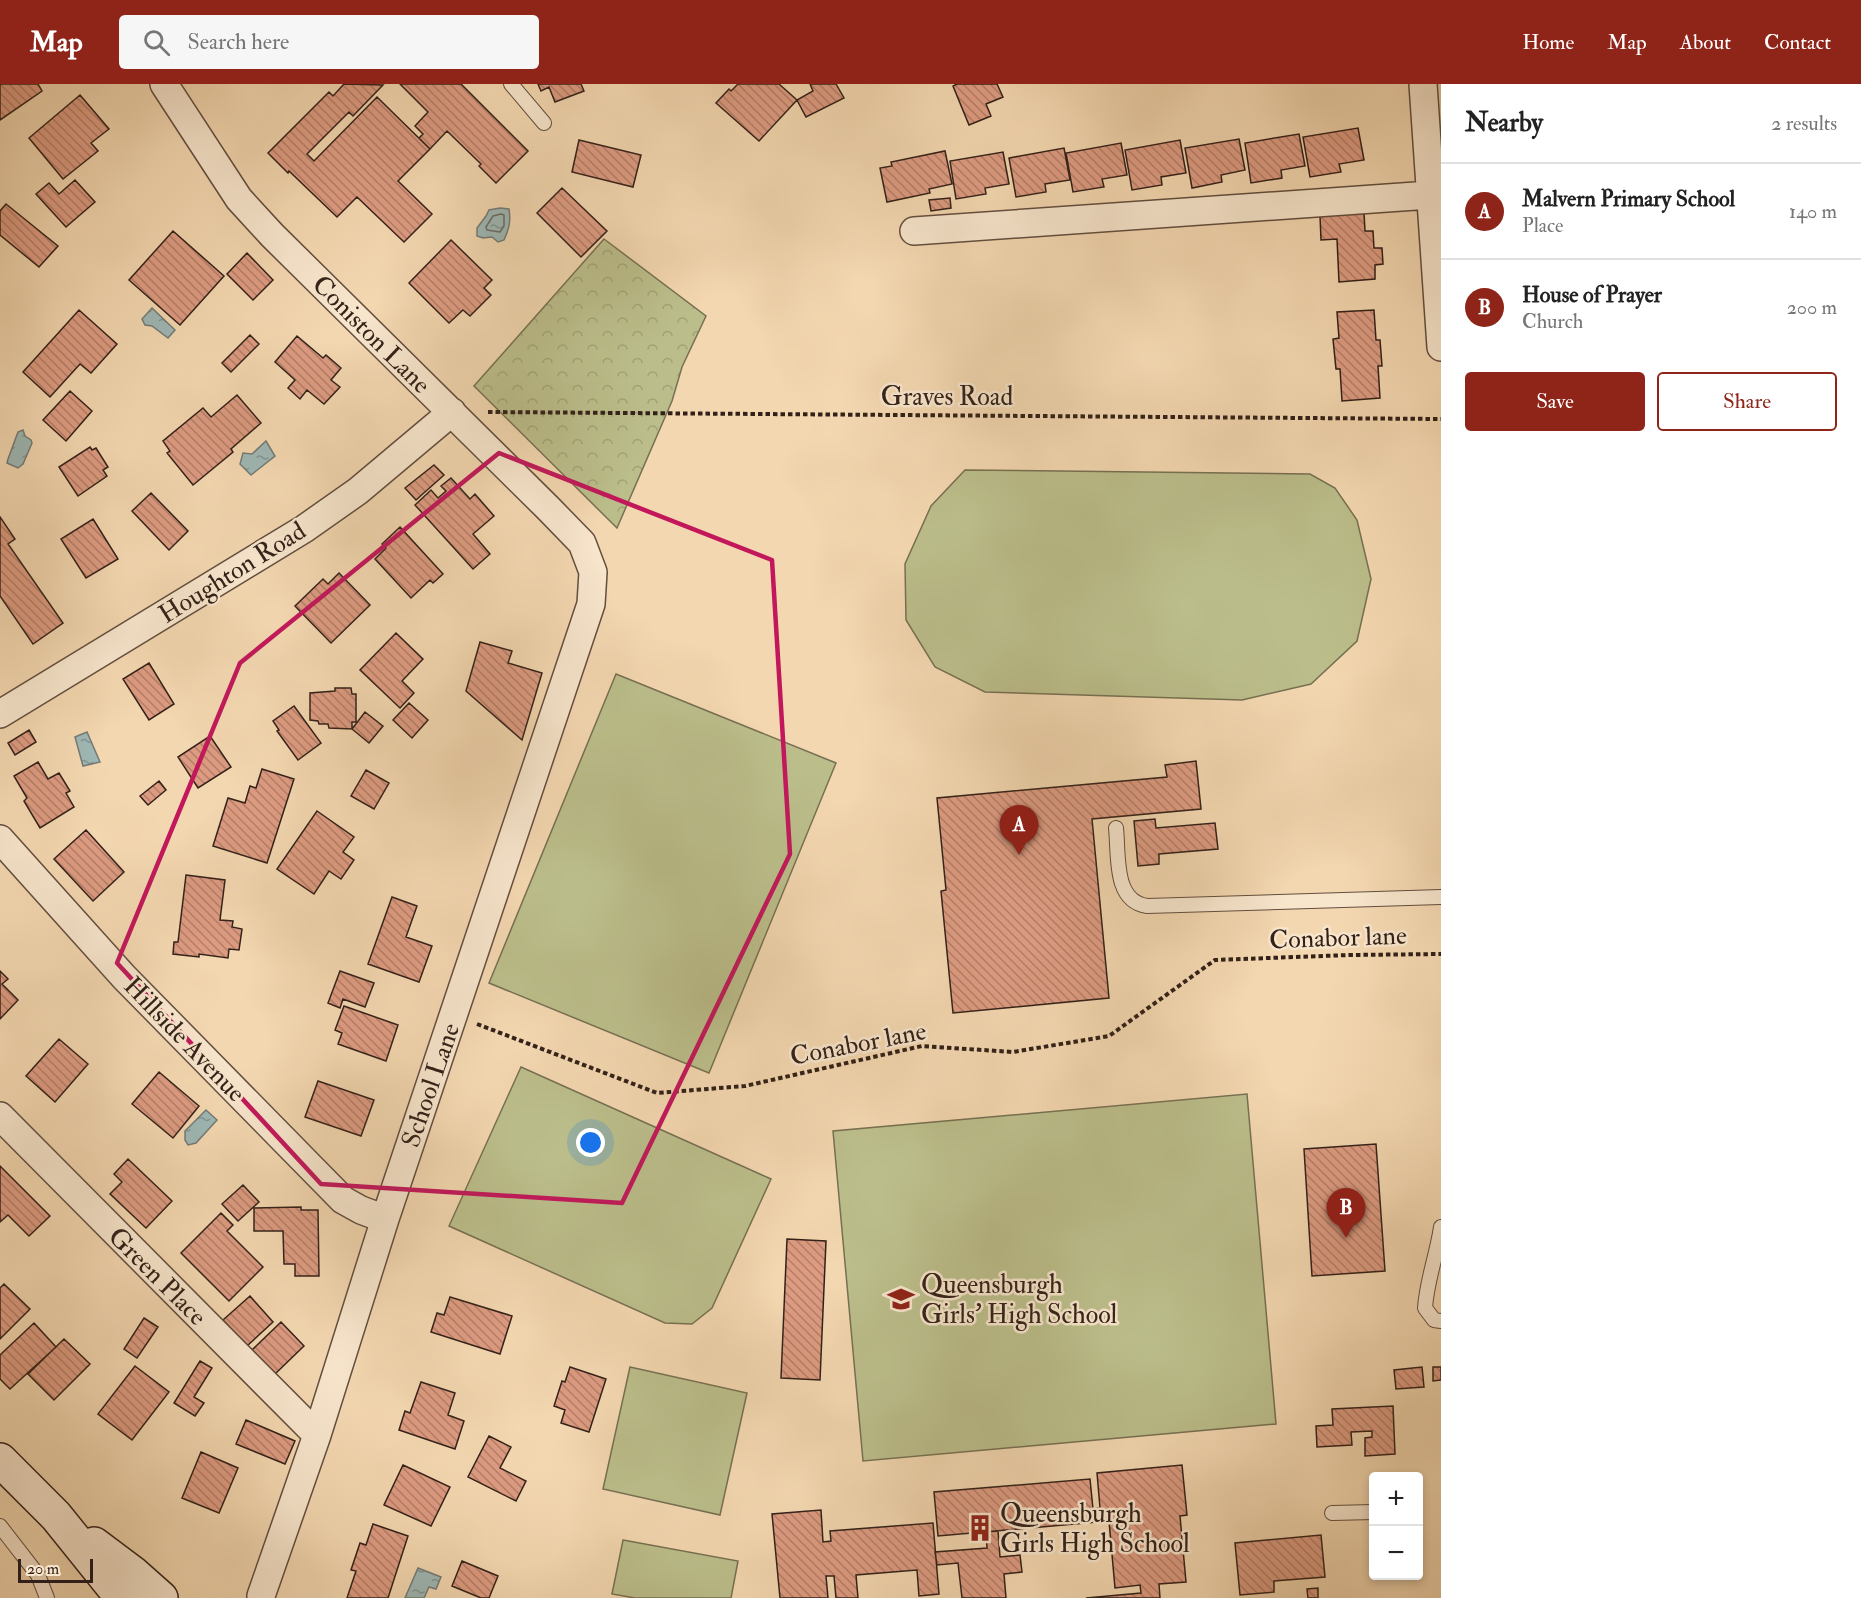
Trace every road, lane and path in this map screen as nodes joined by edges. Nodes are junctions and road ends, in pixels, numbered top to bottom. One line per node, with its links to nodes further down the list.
1 (164, 84): 8 (street, Coniston Lane)
2 (511, 84): 4 (lane)
3 (1422, 84): 5 (street)
4 (544, 123)
5 (1430, 195): 6 (street); 7 (street)
6 (914, 231)
7 (1441, 347)
8 (452, 412): 9 (path, Graves Road); 10 (street, Coniston Lane); 11 (street, Houghton Road)
9 (1441, 419)
10 (593, 572): 16 (street, School Lane)
11 (0, 714)
12 (1116, 828): 14 (lane)
13 (0, 839): 18 (street, Hillside Avenue)
14 (1441, 897)
15 (1441, 954): 16 (path, Conabor lane)
16 (453, 1014): 18 (street, School Lane)
17 (0, 1116): 21 (street, Green Place)
18 (385, 1218): 21 (street, School Lane)
19 (1441, 1227): 20 (lane)
20 (1441, 1321)
21 (317, 1436): 27 (street, School Lane)
22 (0, 1460): 25 (main road)
23 (1369, 1512): 24 (lane)
24 (1332, 1513)
25 (56, 1516): 29 (main road); 30 (main road)
26 (0, 1526): 28 (lane)
27 (261, 1596)
28 (47, 1598)
29 (122, 1598)
30 (161, 1598)

